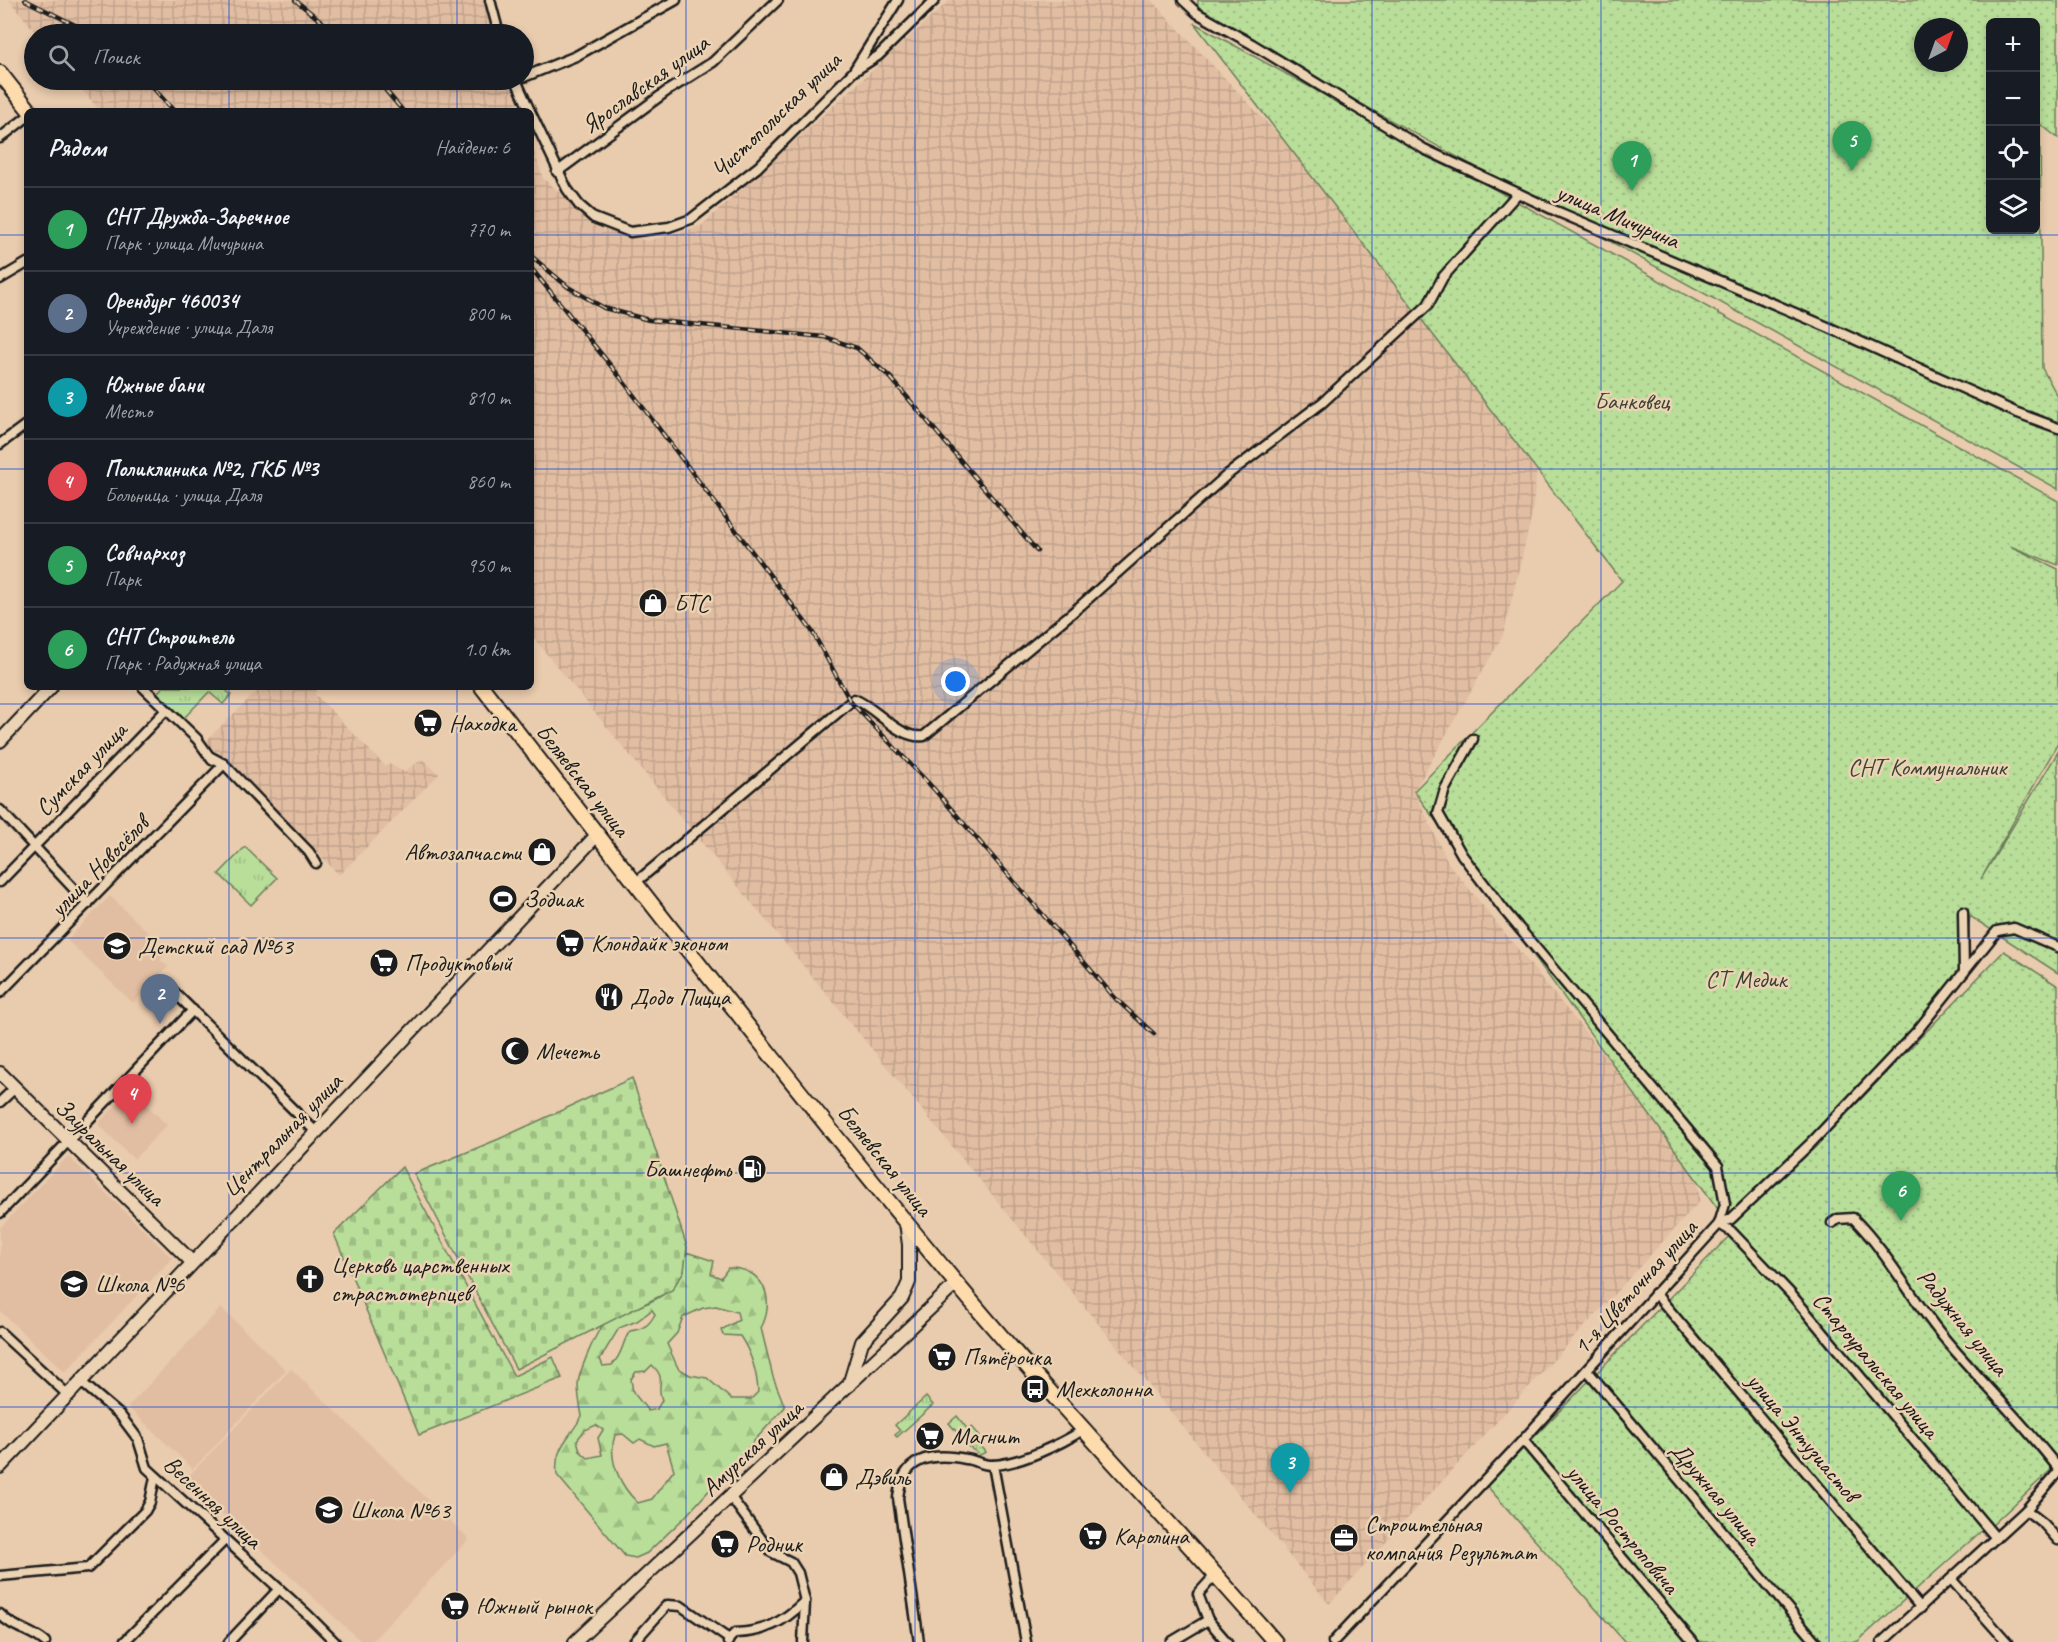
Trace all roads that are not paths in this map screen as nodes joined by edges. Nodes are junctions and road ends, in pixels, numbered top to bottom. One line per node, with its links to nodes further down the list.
1 (490, 0): 7 (street)
2 (676, 0): 10 (street)
3 (778, 0): 17 (street, Ярославская улица)
4 (898, 0): 8 (street, Чистопольская улица)
5 (935, 0): 8 (street)
6 (1183, 0): 18 (street, улица Мичурина)
7 (496, 24)
8 (853, 72): 17 (street, Чистопольская улица)
9 (0, 73): 12 (main road)
10 (534, 73)
11 (523, 90): 13 (street)
12 (28, 108)
13 (530, 108)
14 (24, 119): 16 (street)
15 (534, 119): 17 (street)
16 (0, 138)
17 (557, 172)
18 (1518, 193): 22 (street, улица Мичурина); 36 (street)
19 (24, 265): 20 (street)
20 (0, 279)
21 (24, 426): 23 (street)
22 (2058, 428)
23 (0, 444)
24 (48, 690): 29 (street)
25 (146, 690): 27 (street)
26 (484, 690): 32 (main road, Беляевская улица)
27 (166, 710): 30 (street); 33 (street, Сумская улица)
28 (1473, 739): 52 (street)
29 (0, 741)
30 (221, 768): 34 (street); 37 (street, улица Новосёлов)
31 (0, 810): 33 (street)
32 (597, 836): 36 (main road, Беляевская улица); 47 (street, Центральная улица)
33 (34, 845): 35 (street, Сумская улица); 37 (street)
34 (316, 863)
35 (0, 882)
36 (635, 883): 50 (main road, Беляевская улица)
37 (88, 904): 42 (street, улица Новосёлов)
38 (1963, 912): 40 (street)
39 (2058, 946): 40 (street, 1-я Цветочная улица)
40 (1964, 975): 52 (street, 1-я Цветочная улица)
41 (169, 987): 43 (street)
42 (0, 993)
43 (193, 1010): 47 (street); 48 (street)
44 (0, 1073): 45 (street, Зауральная улица)
45 (15, 1088): 46 (street); 48 (street, Зауральная улица)
46 (0, 1102)
47 (316, 1132): 53 (street, Центральная улица)
48 (69, 1141): 49 (street); 53 (street, Зауральная улица)
49 (0, 1213)
50 (906, 1222): 54 (main road, Беляевская улица); 59 (street)
51 (1832, 1223): 65 (street, Радужная улица)
52 (1719, 1224): 55 (street, 1-я Цветочная улица); 69 (street, Староуральская улица)
53 (192, 1261): 58 (street, Центральная улица)
54 (956, 1284): 59 (street, Амурская улица); 61 (main road, Беляевская улица)
55 (1655, 1293): 57 (street, 1-я Цветочная улица); 77 (street, улица Энтузиастов)
56 (0, 1332): 60 (street)
57 (1587, 1370): 62 (street, 1-я Цветочная улица); 95 (street, Дружная улица)
58 (80, 1380): 60 (street, Центральная улица); 66 (street, Весенняя улица)
59 (849, 1386): 67 (street, Амурская улица)
60 (67, 1394): 64 (street, Центральная улица)
61 (1083, 1430): 63 (street); 72 (main road, Беляевская улица)
62 (1522, 1440): 93 (street, 1-я Цветочная улица); 94 (street, улица Ростроповича)
63 (993, 1465): 88 (street); 89 (street)
64 (0, 1467)
65 (2058, 1470): 68 (street)
66 (156, 1477): 70 (street, Весенняя улица); 73 (street)
67 (730, 1496): 76 (street); 80 (street, Амурская улица)
68 (2026, 1510): 69 (street); 71 (street)
69 (1996, 1538): 74 (street)
70 (225, 1540): 75 (street, Весенняя улица); 83 (street)
71 (2058, 1540)
72 (1216, 1574): 79 (street); 92 (main road, Беляевская улица)
73 (0, 1576)
74 (1951, 1579): 77 (street); 97 (street)
75 (278, 1590): 84 (street); 85 (street, Весенняя улица)
76 (805, 1601): 81 (street); 87 (street)
77 (1921, 1608): 96 (street)
78 (0, 1614): 82 (street)
79 (1208, 1620): 90 (street); 91 (street)
80 (580, 1641)
81 (729, 1641): 86 (street)
82 (45, 1642)
83 (124, 1642)
84 (229, 1642)
85 (335, 1642)
86 (634, 1642)
87 (803, 1642)
88 (919, 1642)
89 (1026, 1642)
90 (1171, 1642)
91 (1227, 1642)
92 (1275, 1642)
93 (1333, 1642)
94 (1693, 1642)
95 (1816, 1642)
96 (1882, 1642)
97 (2007, 1642)

